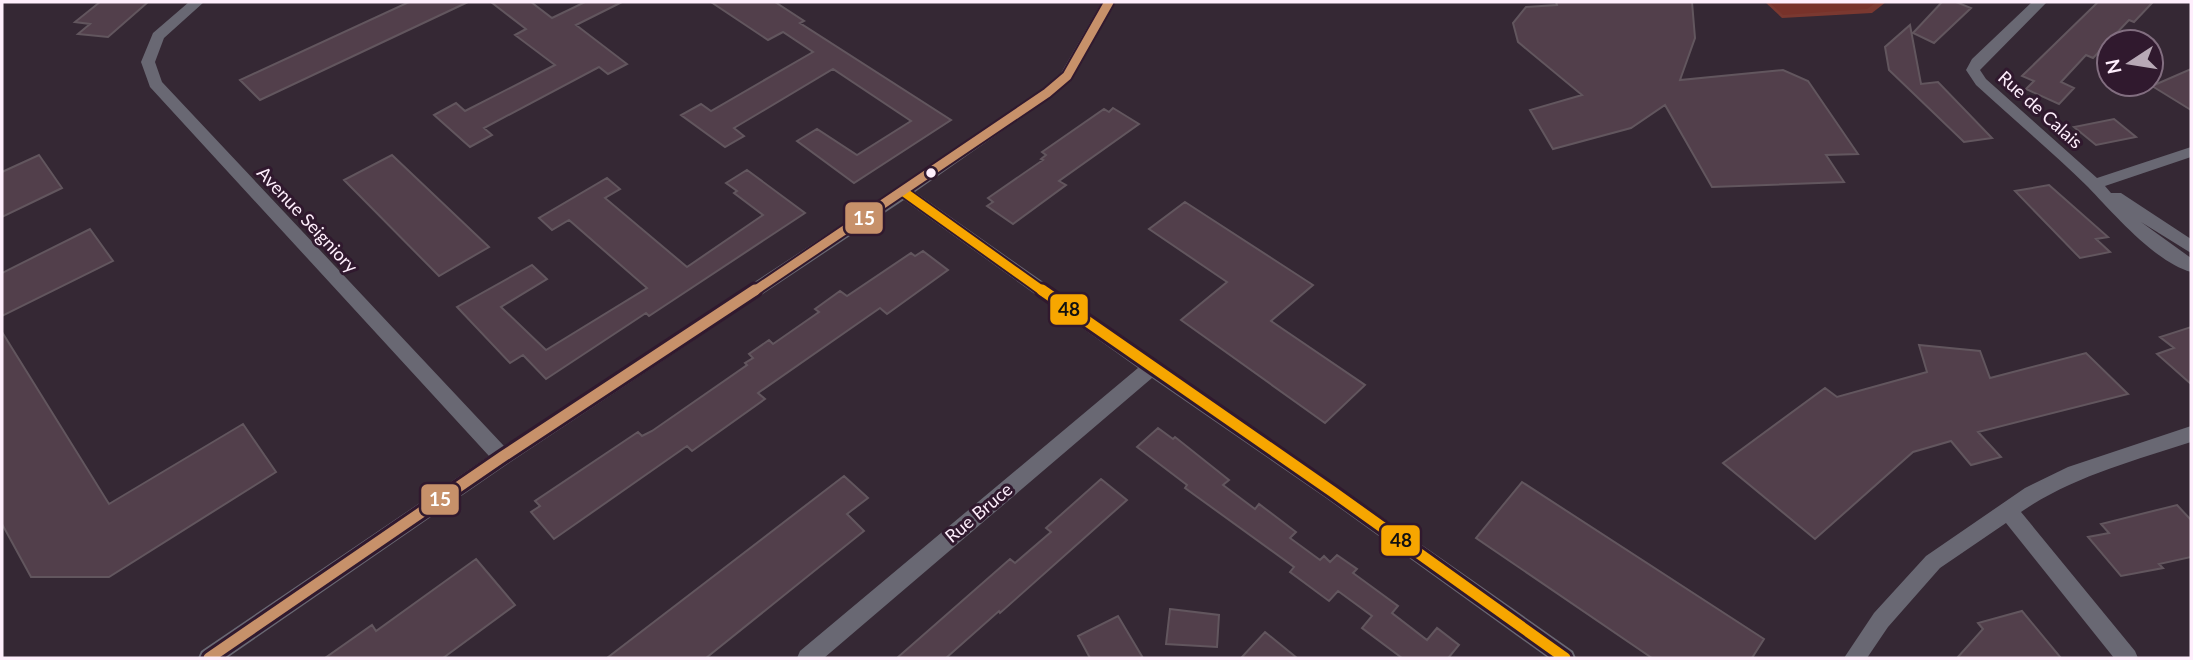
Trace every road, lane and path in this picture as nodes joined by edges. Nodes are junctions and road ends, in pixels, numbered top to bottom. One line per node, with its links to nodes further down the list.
1 (197, 2): 11 (street, Avenue Seigniory)
2 (1109, 2): 6 (street)
3 (2040, 2): 5 (street, Rue de Calais)
4 (2191, 152): 5 (street)
5 (2094, 184): 7 (street, Rue de Calais); 8 (street, Rue de Calais)
6 (904, 192): 9 (street); 11 (street)
7 (2191, 247)
8 (2191, 266)
9 (1151, 368): 14 (street, Rue Bruce); 15 (street)
10 (2191, 434): 12 (street)
11 (502, 457): 13 (street)
12 (2009, 512): 16 (street); 17 (street)
13 (209, 658)
14 (808, 658)
15 (1565, 658)
16 (1855, 658)
17 (2127, 658)

